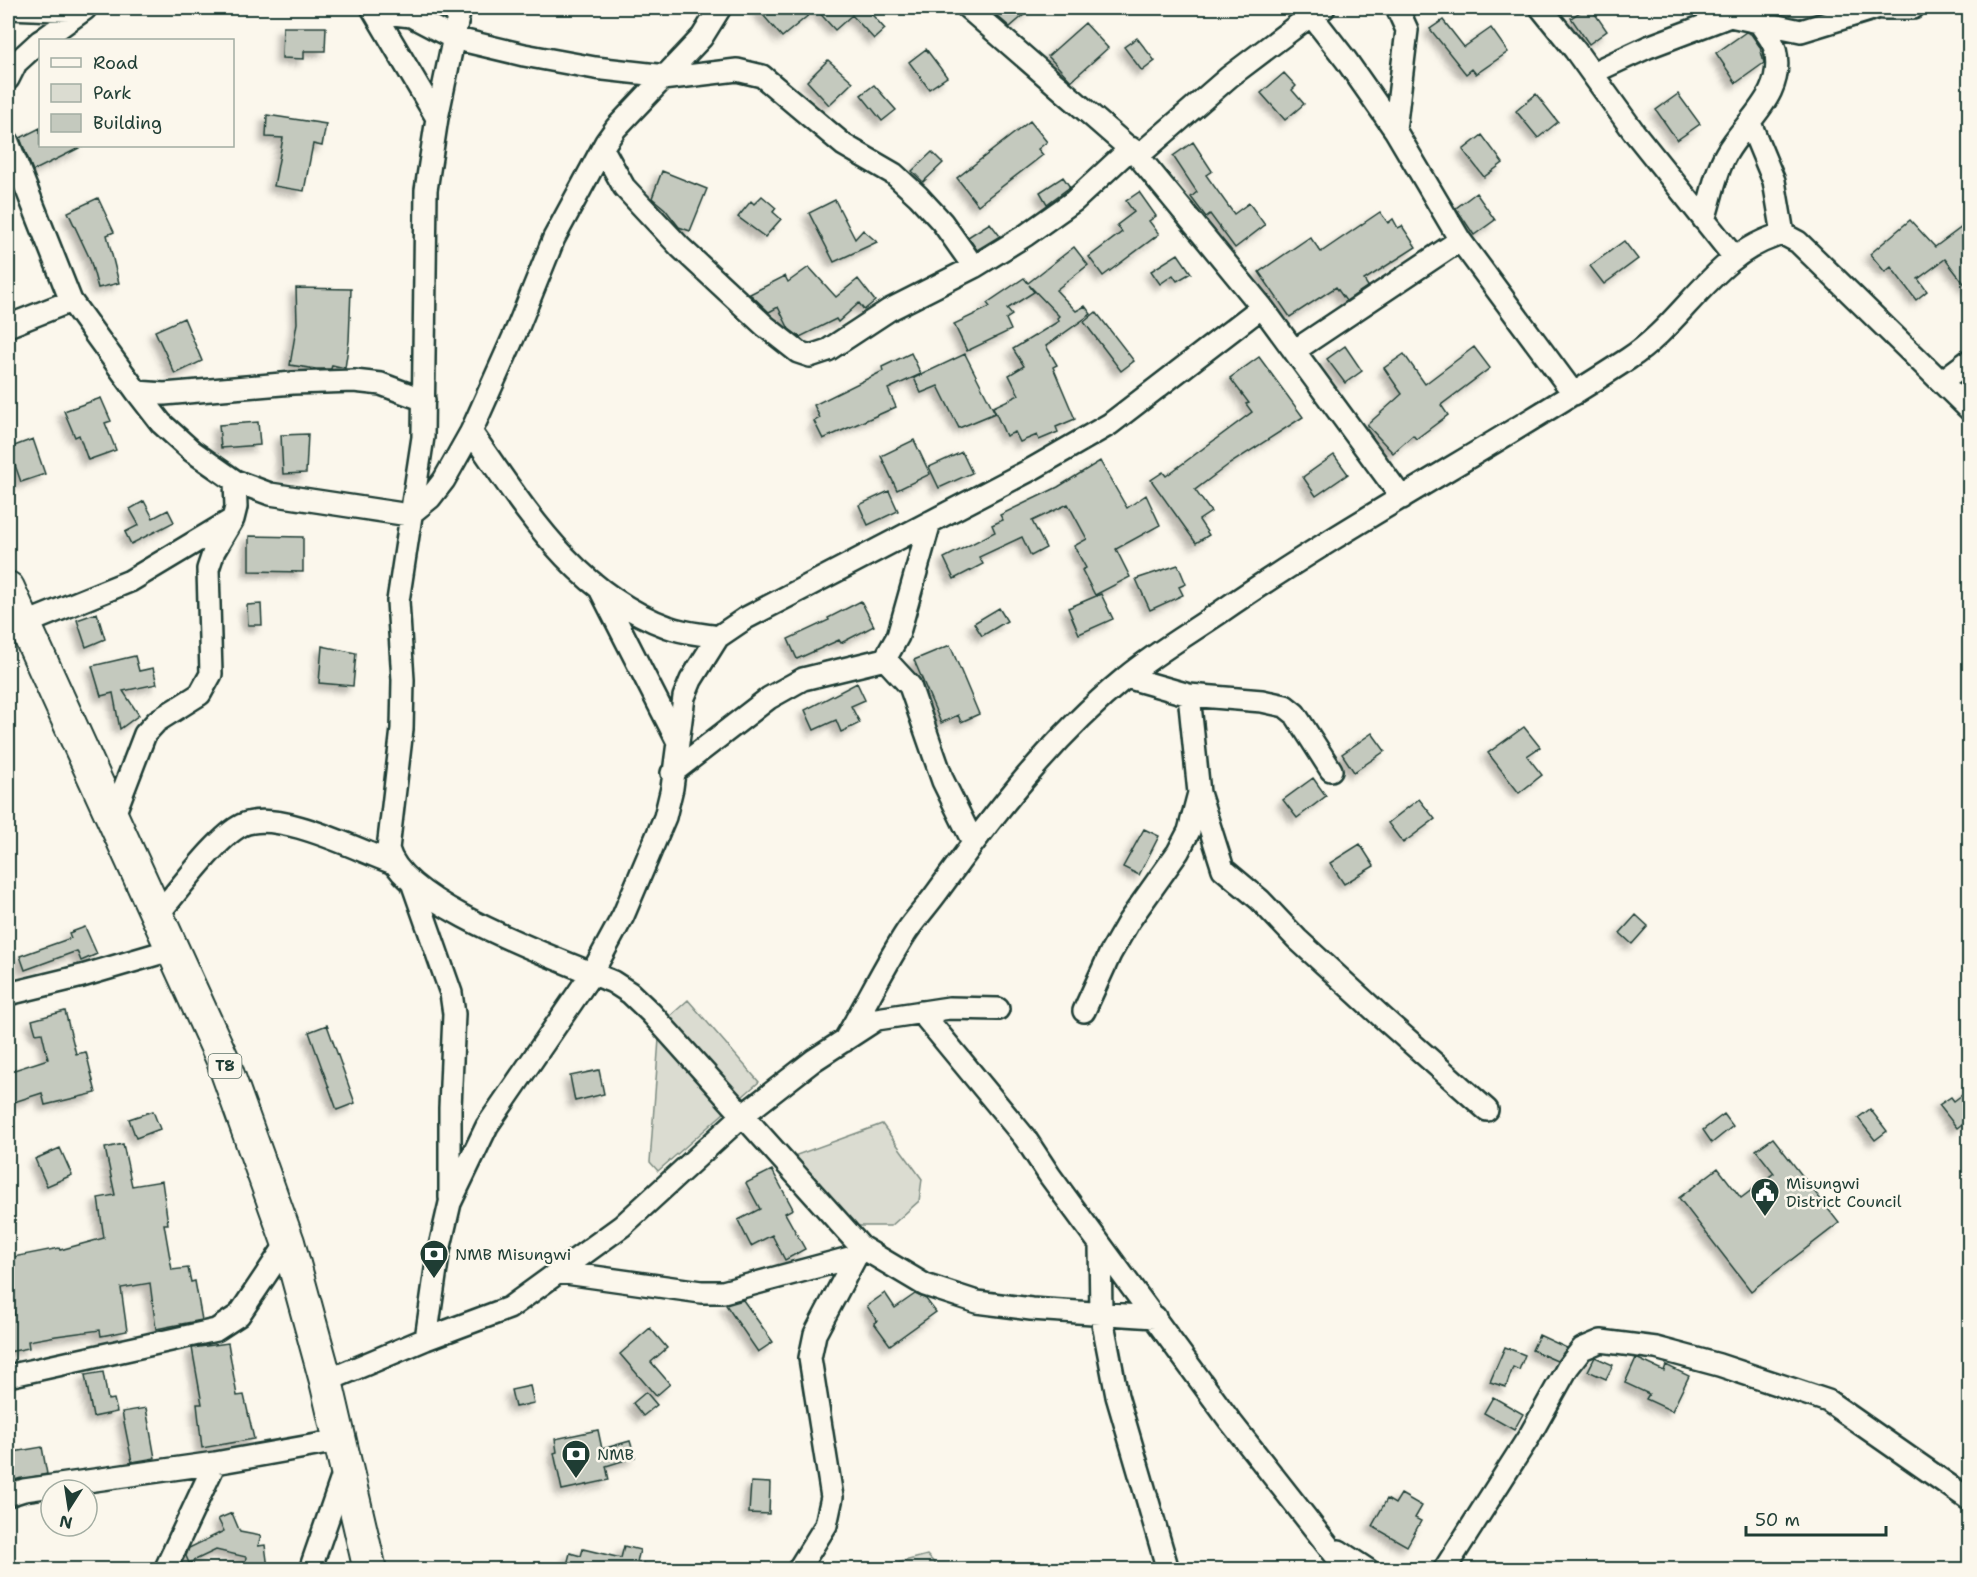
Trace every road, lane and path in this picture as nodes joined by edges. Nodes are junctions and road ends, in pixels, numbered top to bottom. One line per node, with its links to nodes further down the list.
1 (8, 8): 10 (street)
2 (460, 8): 14 (street)
3 (720, 8): 18 (street)
4 (968, 8): 25 (street)
5 (1397, 8): 22 (street)
6 (1541, 8): 17 (street)
7 (1876, 8): 13 (street)
8 (1883, 8): 9 (street)
9 (1913, 8)
10 (84, 9): 15 (street)
11 (374, 10): 14 (street); 20 (street)
12 (1313, 10): 22 (street); 25 (street)
13 (1757, 14): 17 (street); 21 (street)
14 (453, 38): 18 (street); 20 (street)
15 (44, 39)
16 (39, 43): 19 (street)
17 (1592, 73): 26 (street)
18 (664, 77): 24 (street); 30 (street)
19 (8, 79)
20 (437, 118): 39 (street)
21 (1750, 123): 26 (street); 27 (street)
22 (1395, 130): 28 (street)
23 (8, 142): 31 (street)
24 (603, 149): 30 (street); 41 (street)
25 (1135, 152): 30 (street); 32 (street)
26 (1704, 220): 29 (street)
27 (1783, 234): 29 (street); 36 (street)
28 (1461, 240): 34 (street); 38 (street)
29 (1734, 257): 38 (street)
30 (974, 267)
31 (71, 301): 33 (street); 37 (street)
32 (1262, 307): 34 (street); 46 (street)
33 (8, 326)
34 (1294, 351): 43 (street)
35 (1970, 360): 36 (street)
36 (1942, 381): 40 (street)
37 (137, 392): 39 (street); 42 (street)
38 (1574, 394): 43 (street)
39 (424, 400): 44 (street)
40 (1970, 410)
41 (471, 432): 44 (street); 48 (street)
42 (235, 481): 44 (street); 45 (street)
43 (1402, 498): 52 (street)
44 (409, 515): 60 (street)
45 (233, 519): 49 (street); 58 (street)
46 (930, 522): 50 (street); 51 (street)
47 (8, 588): 49 (highway, T8)
48 (600, 590): 50 (street); 54 (street)
49 (24, 624): 58 (highway, T8)
50 (717, 637): 54 (street)
51 (885, 659): 56 (street); 59 (street)
52 (1126, 677): 53 (street); 59 (street)
53 (1189, 695): 55 (street); 57 (street)
54 (677, 740): 56 (street)
55 (1331, 770)
56 (672, 773): 64 (street)
57 (1199, 793): 67 (street); 70 (street)
58 (112, 820): 62 (highway, T8)
59 (973, 842): 69 (street)
60 (391, 862): 61 (street); 62 (street)
61 (413, 885): 64 (street); 72 (street)
62 (157, 915): 63 (highway, T8)
63 (174, 949): 65 (street); 73 (highway, T8)
64 (592, 973): 71 (street); 72 (street)
65 (8, 994)
66 (998, 1009): 68 (street)
67 (1084, 1011)
68 (921, 1012): 69 (street); 74 (street)
69 (844, 1041): 71 (street)
70 (1487, 1110)
71 (742, 1116): 75 (street); 76 (street)
72 (450, 1203): 79 (street)
73 (288, 1242): 80 (street); 81 (highway, T8)
74 (1100, 1244): 77 (street); 78 (street)
75 (859, 1251): 76 (street); 77 (street); 90 (street)
76 (559, 1272): 79 (street)
77 (1101, 1313): 78 (street); 91 (street)
78 (1155, 1317): 86 (street)
79 (426, 1339): 81 (street)
80 (8, 1376)
81 (326, 1381): 82 (highway, T8)
82 (342, 1455): 83 (street); 88 (street); 89 (highway, T8)
83 (215, 1463): 84 (street); 87 (street)
84 (8, 1495)
85 (1970, 1500): 94 (street)
86 (1326, 1542): 92 (street); 93 (street)
87 (165, 1569)
88 (310, 1569)
89 (370, 1569)
90 (798, 1569)
91 (1168, 1569)
92 (1347, 1569)
93 (1368, 1569)
94 (1444, 1569)

